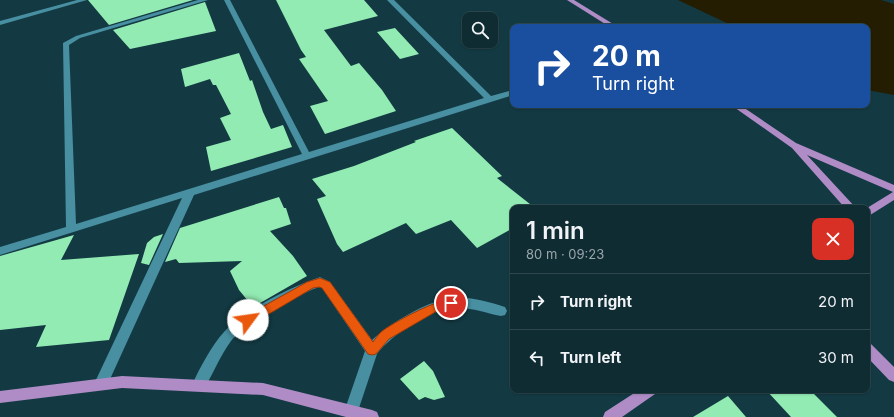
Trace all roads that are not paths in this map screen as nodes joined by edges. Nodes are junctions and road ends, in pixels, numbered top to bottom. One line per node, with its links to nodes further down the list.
1 (84, 0): 6 (street)
2 (205, 0): 18 (street)
3 (227, 0): 12 (street)
4 (390, 0): 9 (street)
5 (570, 0): 7 (main road)
6 (0, 23)
7 (610, 24)
8 (510, 93): 9 (street)
9 (490, 100): 12 (street)
10 (739, 108): 11 (main road)
11 (793, 145): 13 (main road); 16 (main road)
12 (307, 156): 14 (street)
13 (894, 189)
14 (190, 192): 18 (street); 24 (street)
15 (894, 195): 17 (main road)
16 (849, 205)
17 (870, 211)
18 (71, 229): 19 (street)
19 (0, 251)
20 (501, 311): 21 (street)
21 (372, 350): 25 (street); 28 (street)
22 (870, 351): 23 (main road)
23 (894, 376)
24 (101, 384): 25 (main road); 27 (main road)
25 (199, 385): 28 (main road)
26 (646, 393): 30 (main road)
27 (0, 397)
28 (351, 412): 29 (main road)
29 (372, 417)
30 (610, 417)

